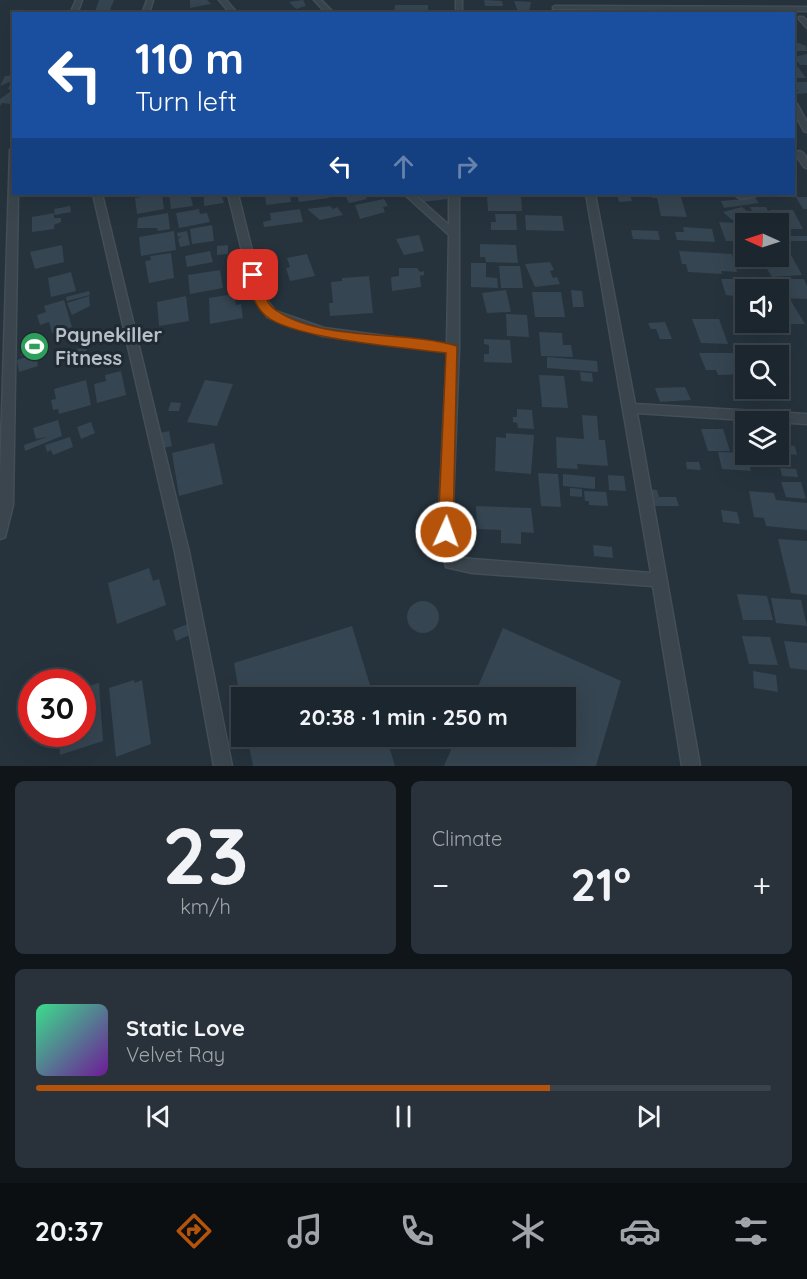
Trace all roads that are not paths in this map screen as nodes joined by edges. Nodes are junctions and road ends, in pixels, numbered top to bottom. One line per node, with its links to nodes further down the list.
1 (222, 0): 6 (street)
2 (317, 0): 7 (street)
3 (555, 7): 5 (street)
4 (807, 9): 5 (street)
5 (601, 11)
6 (233, 12)
7 (330, 12)
8 (801, 18): 9 (street)
9 (807, 26)
10 (795, 108): 11 (street)
11 (807, 129)
12 (800, 154): 13 (street)
13 (807, 165)
14 (12, 195): 26 (street)
15 (97, 195): 28 (street)
16 (233, 195): 23 (street)
17 (410, 195): 22 (street)
18 (454, 195): 22 (street)
19 (590, 195): 24 (street)
20 (747, 195): 21 (street)
21 (741, 196)
22 (453, 234): 23 (street)
23 (453, 349): 27 (street)
24 (630, 408): 25 (street); 27 (street)
25 (807, 419)
26 (0, 533)
27 (660, 580): 29 (street)
28 (223, 766)
29 (691, 766)

